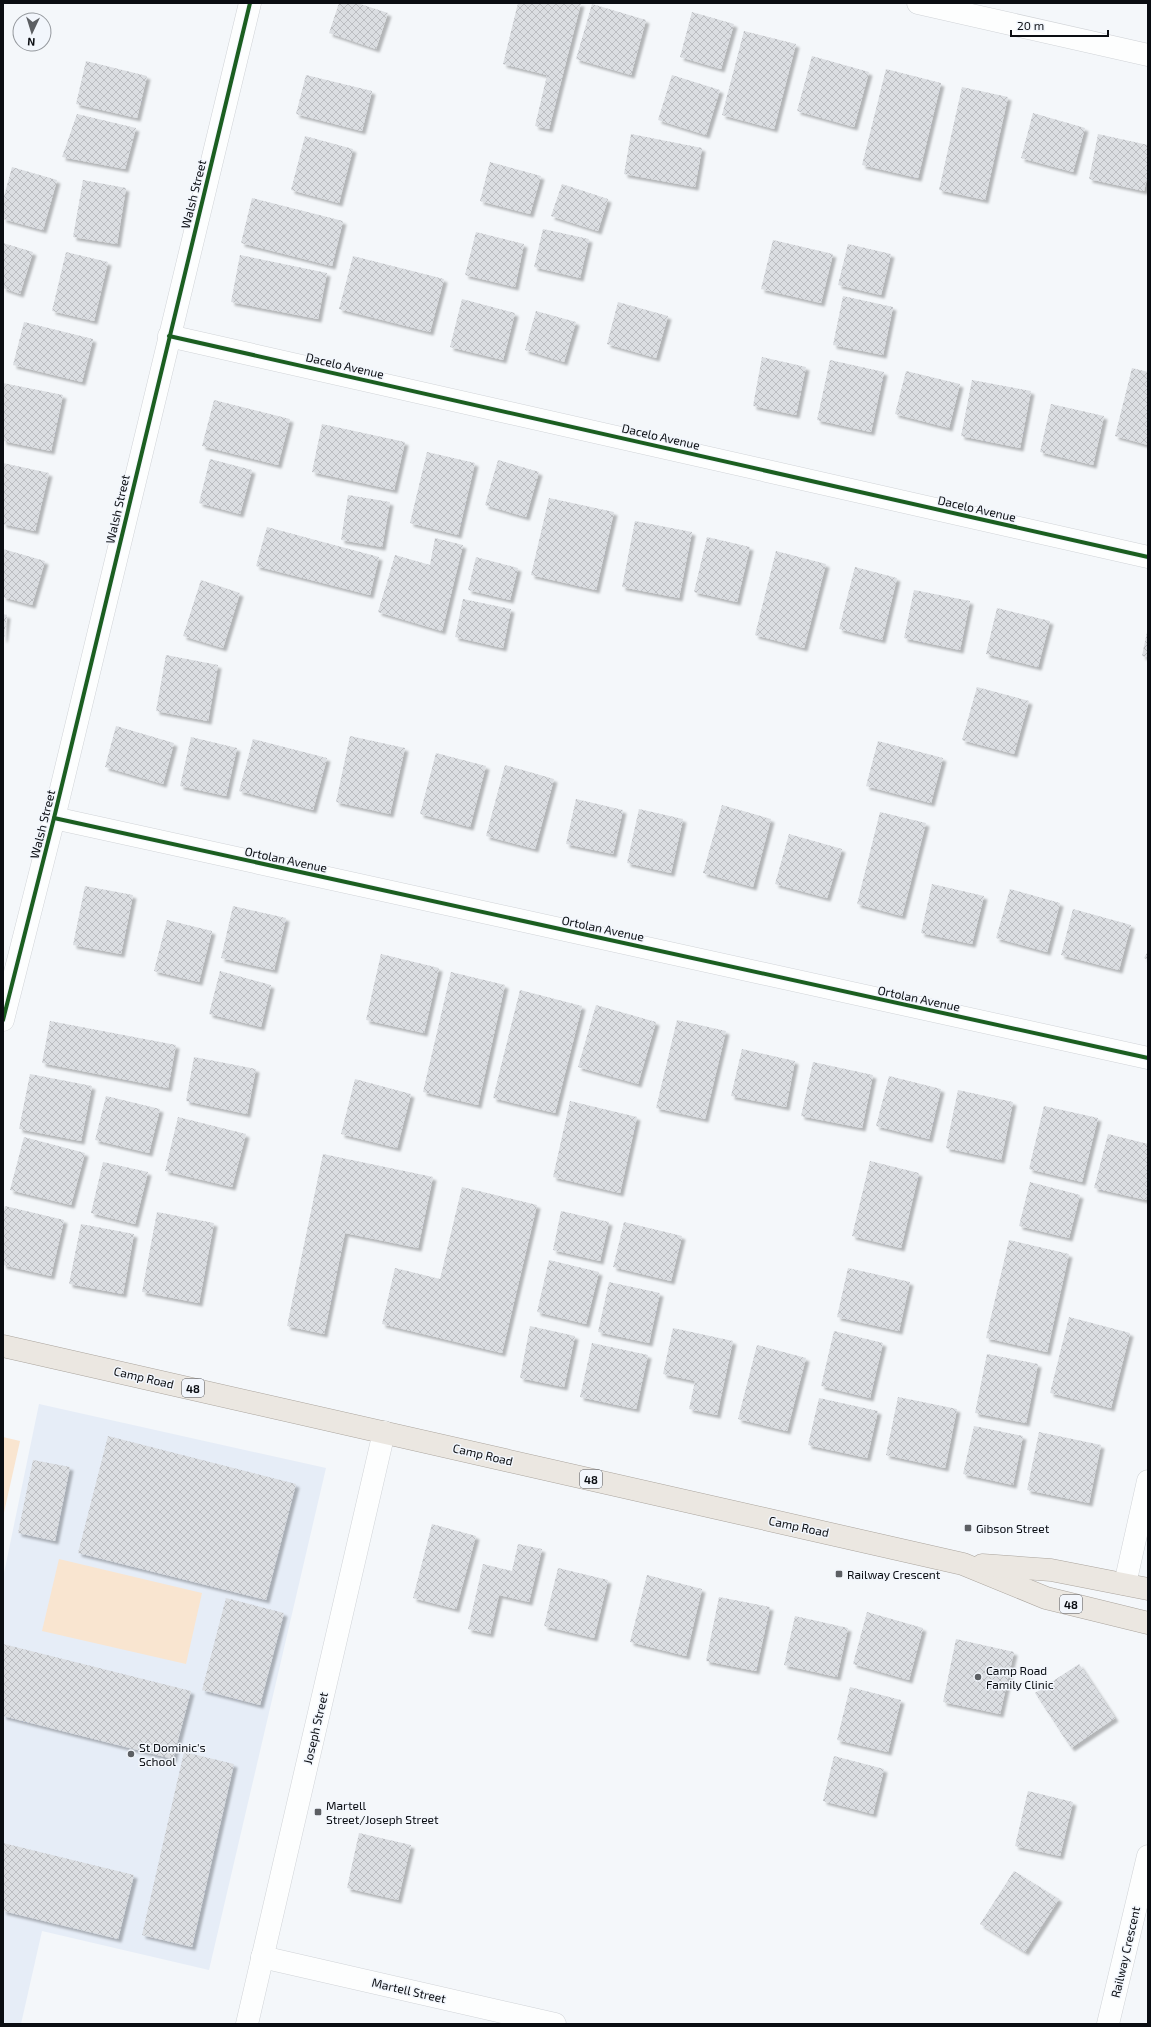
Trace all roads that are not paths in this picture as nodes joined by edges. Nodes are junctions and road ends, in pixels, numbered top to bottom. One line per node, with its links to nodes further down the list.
1 (250, 3): 4 (street, Walsh Street)
2 (918, 3): 3 (street)
3 (1148, 55)
4 (169, 336): 5 (street, Dacelo Avenue); 6 (street, Walsh Street)
5 (1148, 557)
6 (54, 818): 7 (street, Walsh Street); 8 (street, Ortolan Avenue)
7 (3, 1020)
8 (1148, 1058)
9 (3, 1346): 10 (main road, Camp Road / 48)
10 (384, 1432): 12 (main road, Camp Road / 48); 19 (street, Joseph Street)
11 (1148, 1481): 13 (street)
12 (963, 1564): 13 (main road, Camp Road / 48); 15 (main road, Camp Road / 48)
13 (1125, 1584): 14 (main road, Camp Road / 48)
14 (1148, 1589)
15 (1123, 1617): 16 (main road, Camp Road / 48); 17 (main road)
16 (1148, 1623)
17 (1148, 1634)
18 (1148, 1856): 22 (street, Railway Crescent)
19 (262, 1957): 20 (street, Joseph Street); 21 (street, Martell Street)
20 (247, 2024)
21 (555, 2024)
22 (1108, 2024)

